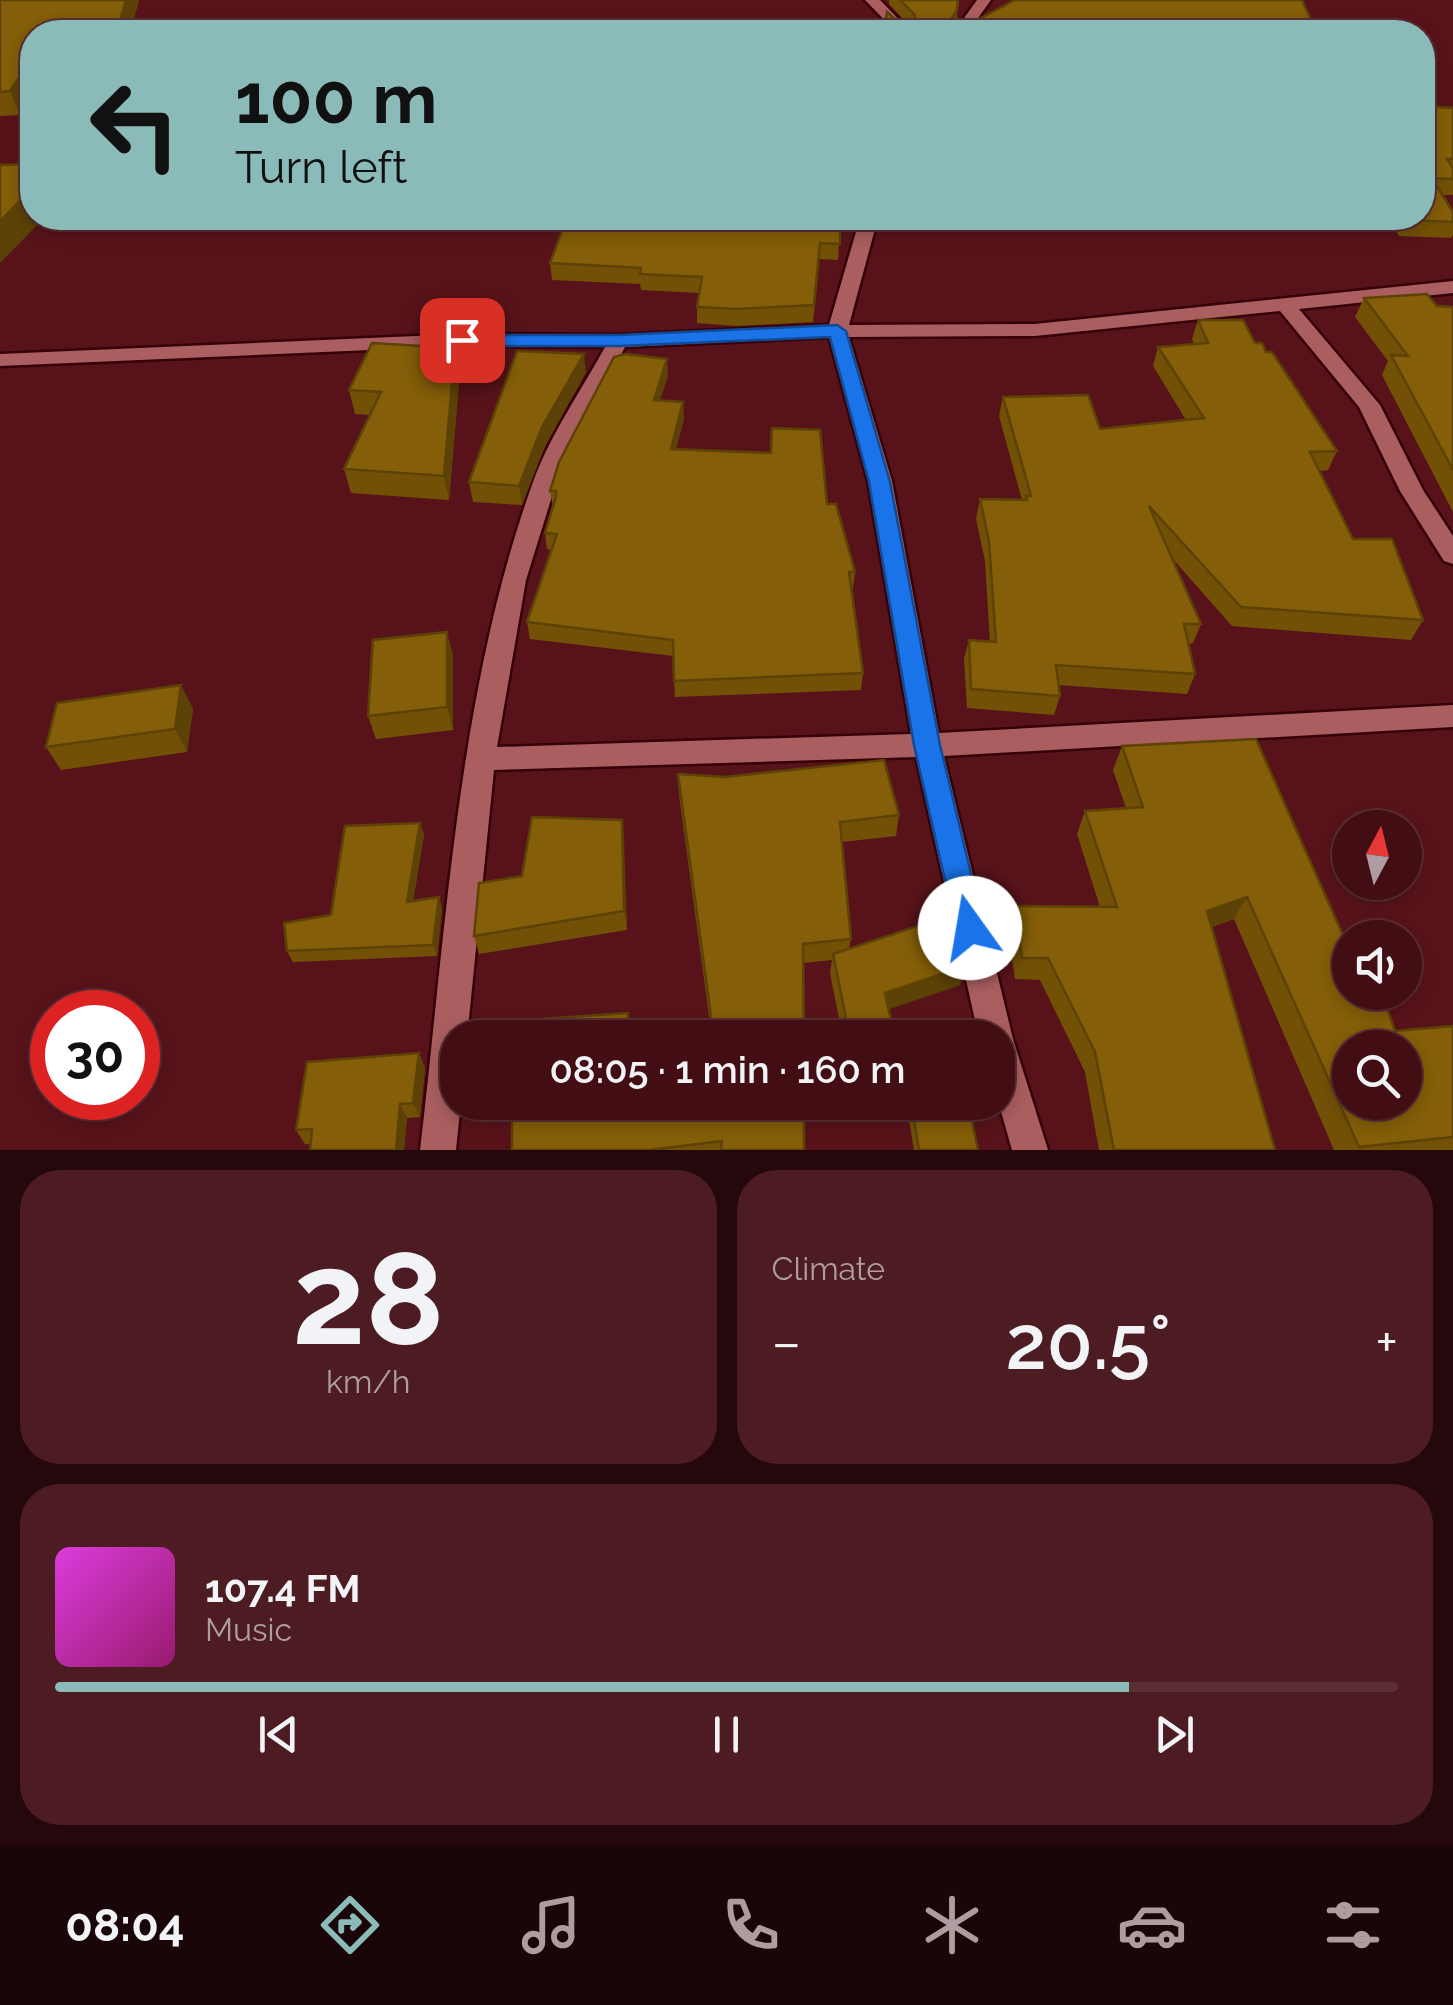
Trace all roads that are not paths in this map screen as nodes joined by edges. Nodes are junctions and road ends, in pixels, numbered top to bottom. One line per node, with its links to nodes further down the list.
1 (872, 0): 2 (street)
2 (892, 20)
3 (866, 230): 6 (street)
4 (1453, 288): 5 (street)
5 (1284, 302): 6 (street); 9 (street)
6 (837, 331): 7 (street); 11 (street)
7 (618, 340): 8 (street); 12 (street)
8 (0, 360)
9 (1453, 555)
10 (1453, 716): 11 (street)
11 (927, 745): 12 (street); 13 (street)
12 (481, 759): 15 (street)
13 (992, 1020)
14 (1015, 1101): 16 (street)
15 (438, 1150)
16 (1030, 1150)

